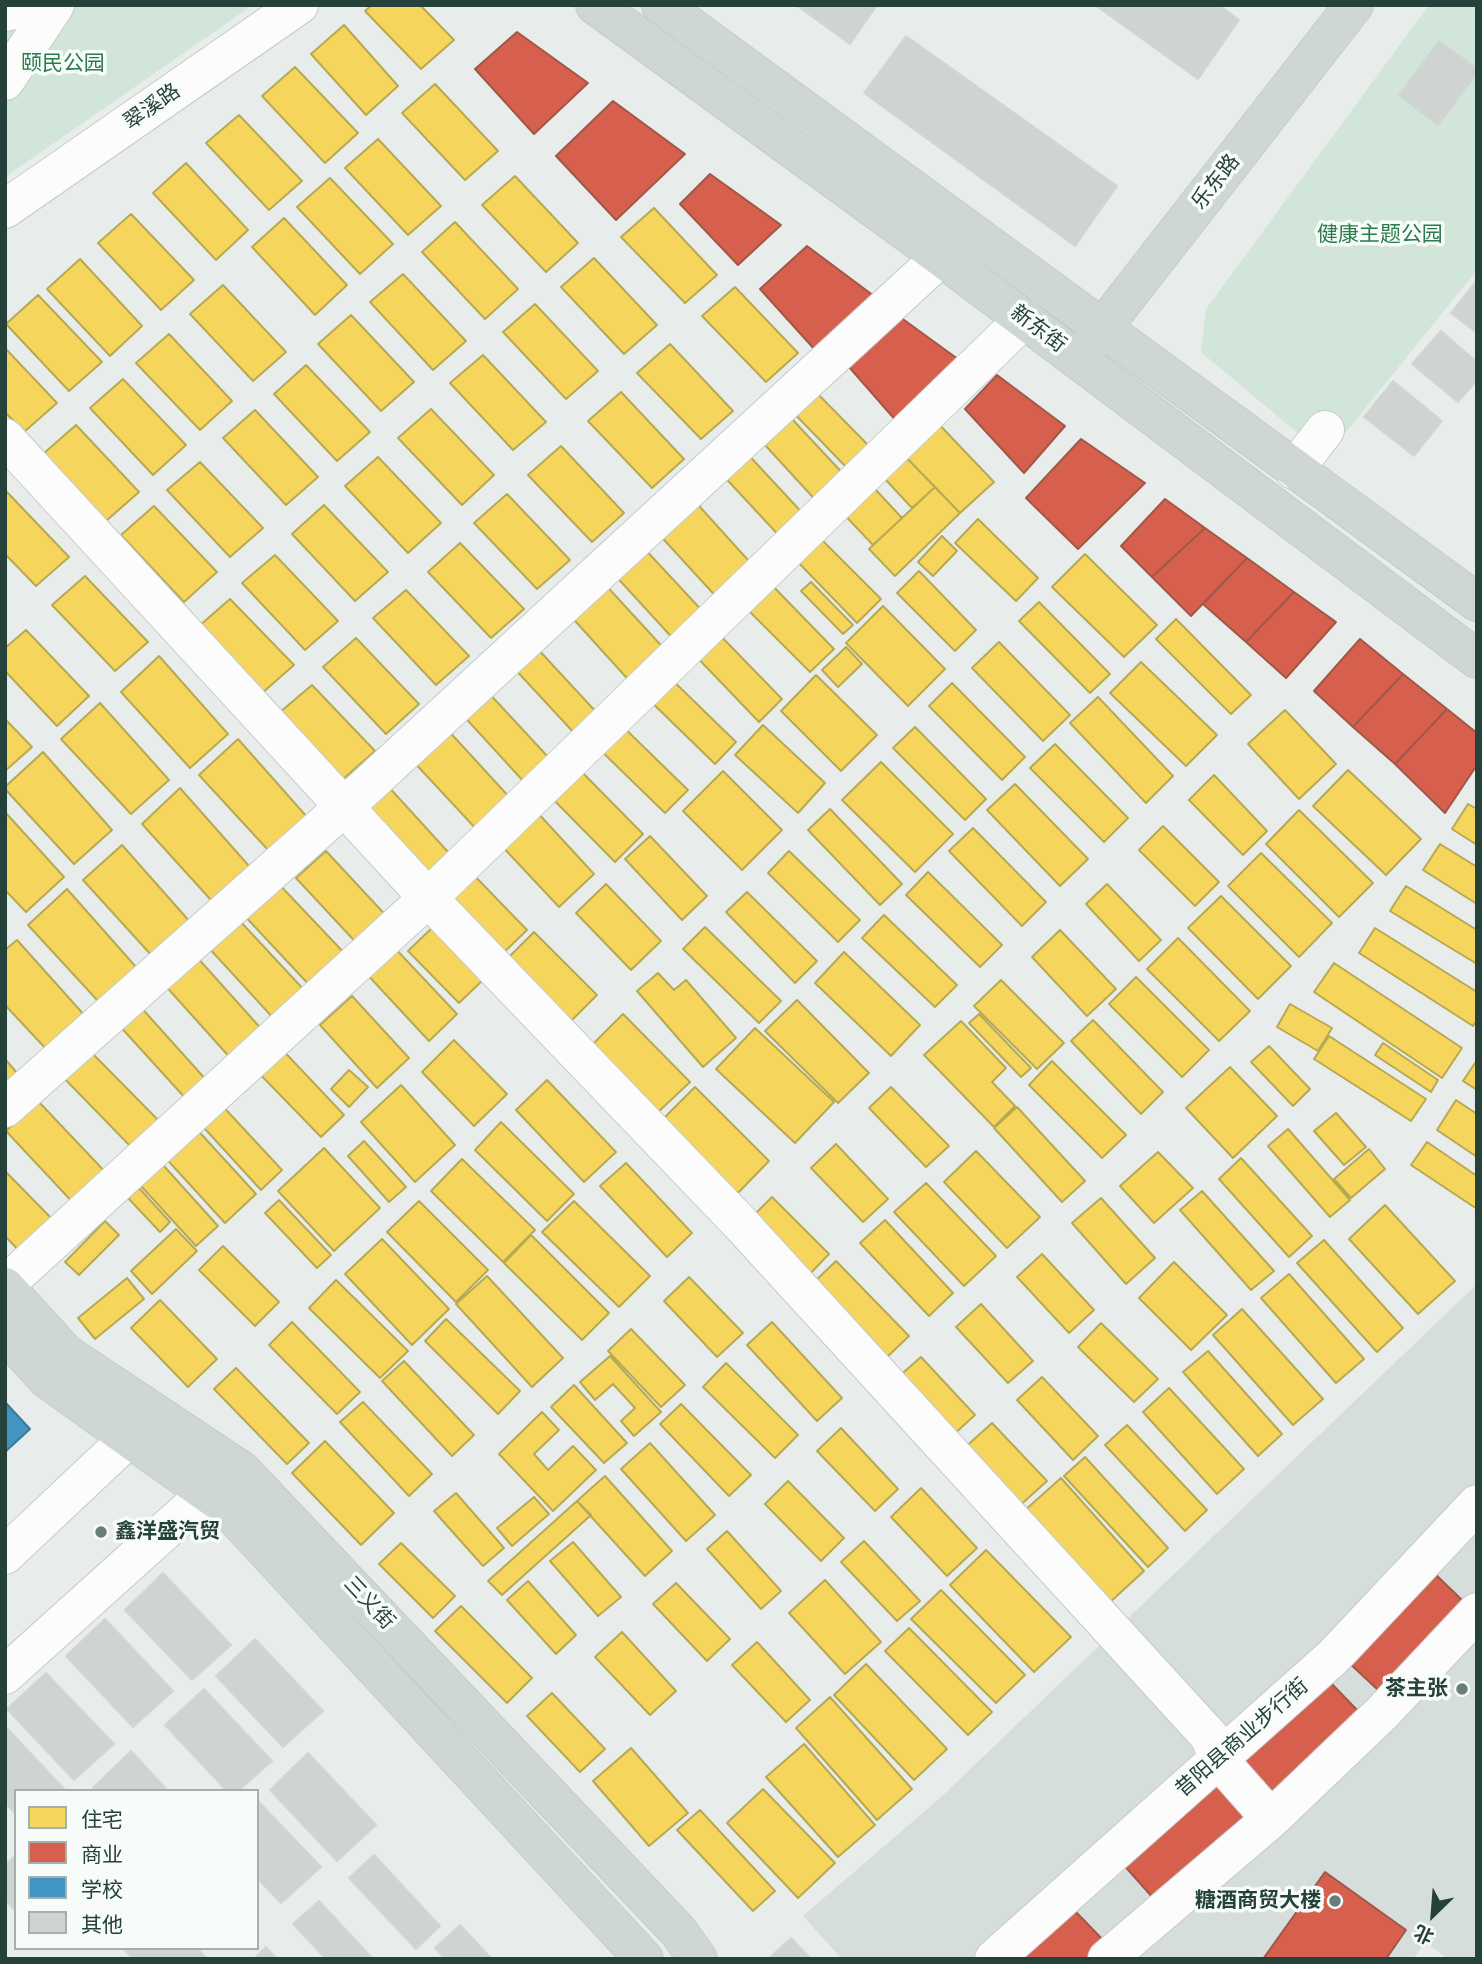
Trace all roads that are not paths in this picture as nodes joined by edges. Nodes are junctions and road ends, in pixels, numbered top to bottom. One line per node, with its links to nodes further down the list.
1 (33, 5): 7 (street)
2 (55, 5): 8 (street)
3 (299, 5): 9 (street, 翠溪路)
4 (595, 5): 10 (main road, 新东街)
5 (660, 5): 12 (main road, 新东街)
6 (1354, 5): 12 (main road, 乐东路)
7 (5, 12)
8 (5, 81)
9 (5, 209)
10 (942, 257): 11 (main road, 新东街); 19 (street)
11 (1024, 319): 13 (main road, 新东街); 20 (street)
12 (1101, 329): 13 (main road, 乐东路); 16 (main road, 新东街)
13 (1078, 360): 18 (main road, 新东街)
14 (1325, 429): 16 (street)
15 (5, 438): 19 (street)
16 (1294, 470): 17 (main road, 新东街)
17 (1477, 602)
18 (1477, 659)
19 (344, 807): 20 (street); 21 (street)
20 (428, 898): 22 (street); 30 (street)
21 (5, 1108)
22 (5, 1286): 33 (main road, 三义街)
23 (5, 1332): 24 (main road, 三义街)
24 (129, 1438): 25 (main road, 三义街); 27 (street)
25 (207, 1493): 29 (street); 32 (main road, 三义街)
26 (1477, 1504): 30 (street, 昔阳县商业步行街)
27 (5, 1555)
28 (1477, 1612): 31 (street)
29 (5, 1675)
30 (1218, 1759): 31 (street); 34 (street, 昔阳县商业步行街)
31 (1271, 1819): 35 (street)
32 (644, 1959)
33 (698, 1959)
34 (994, 1959)
35 (1107, 1959)

